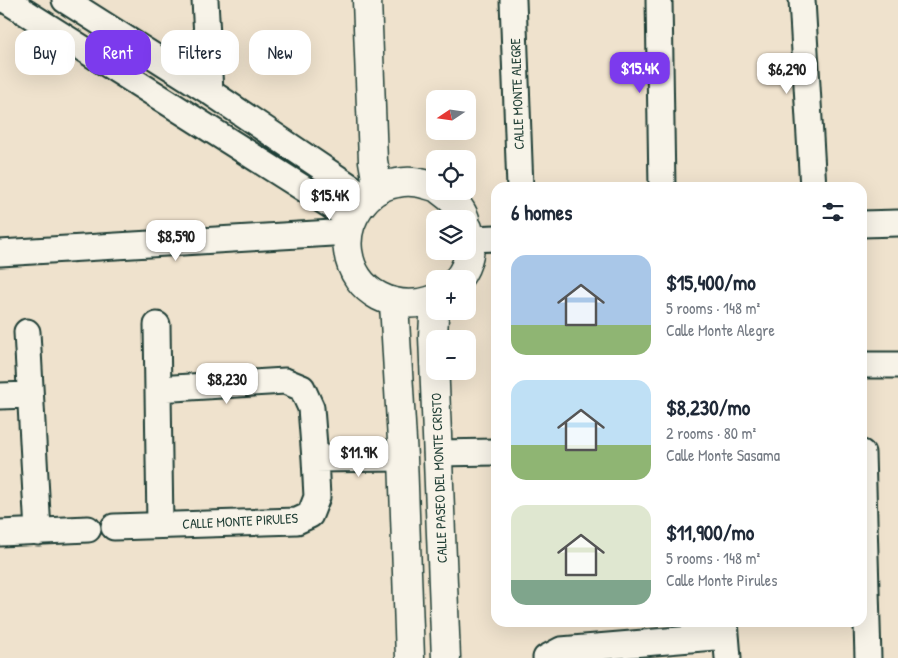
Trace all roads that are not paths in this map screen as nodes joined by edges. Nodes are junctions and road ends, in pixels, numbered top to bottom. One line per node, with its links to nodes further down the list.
1 (6, 0): 13 (street)
2 (65, 0): 8 (street)
3 (205, 0): 8 (street)
4 (367, 0): 13 (main road)
5 (513, 0): 9 (street, CALLE MONTE ALEGRE)
6 (659, 0): 10 (street)
7 (802, 0): 11 (street)
8 (210, 92): 13 (street)
9 (520, 182)
10 (662, 182)
11 (813, 182)
12 (426, 185): 13 (main road)
13 (361, 210): 18 (street); 20 (main road)
14 (898, 223): 15 (street)
15 (867, 224)
16 (476, 232): 17 (street)
17 (491, 236)
18 (0, 253)
19 (426, 302): 20 (main road)
20 (394, 303): 31 (main road)
21 (434, 320): 30 (main road, CALLE PASEO DEL MONTE CRISTO)
22 (157, 326): 26 (street)
23 (27, 332): 27 (street)
24 (867, 365): 25 (street)
25 (898, 365)
26 (158, 389): 32 (street); 33 (street)
27 (30, 395): 28 (street); 36 (street)
28 (0, 396)
29 (491, 452): 30 (street)
30 (437, 453): 41 (main road, CALLE PASEO DEL MONTE CRISTO)
31 (402, 458): 32 (street); 40 (main road)
32 (315, 459): 33 (street, CALLE MONTE PIRULES)
33 (160, 525): 34 (street, CALLE MONTE PIRULES)
34 (114, 527)
35 (88, 529): 36 (street)
36 (38, 532): 37 (street)
37 (0, 533)
38 (867, 624): 43 (street)
39 (726, 639): 42 (street)
40 (410, 658)
41 (446, 658)
42 (546, 658)
43 (868, 658)

